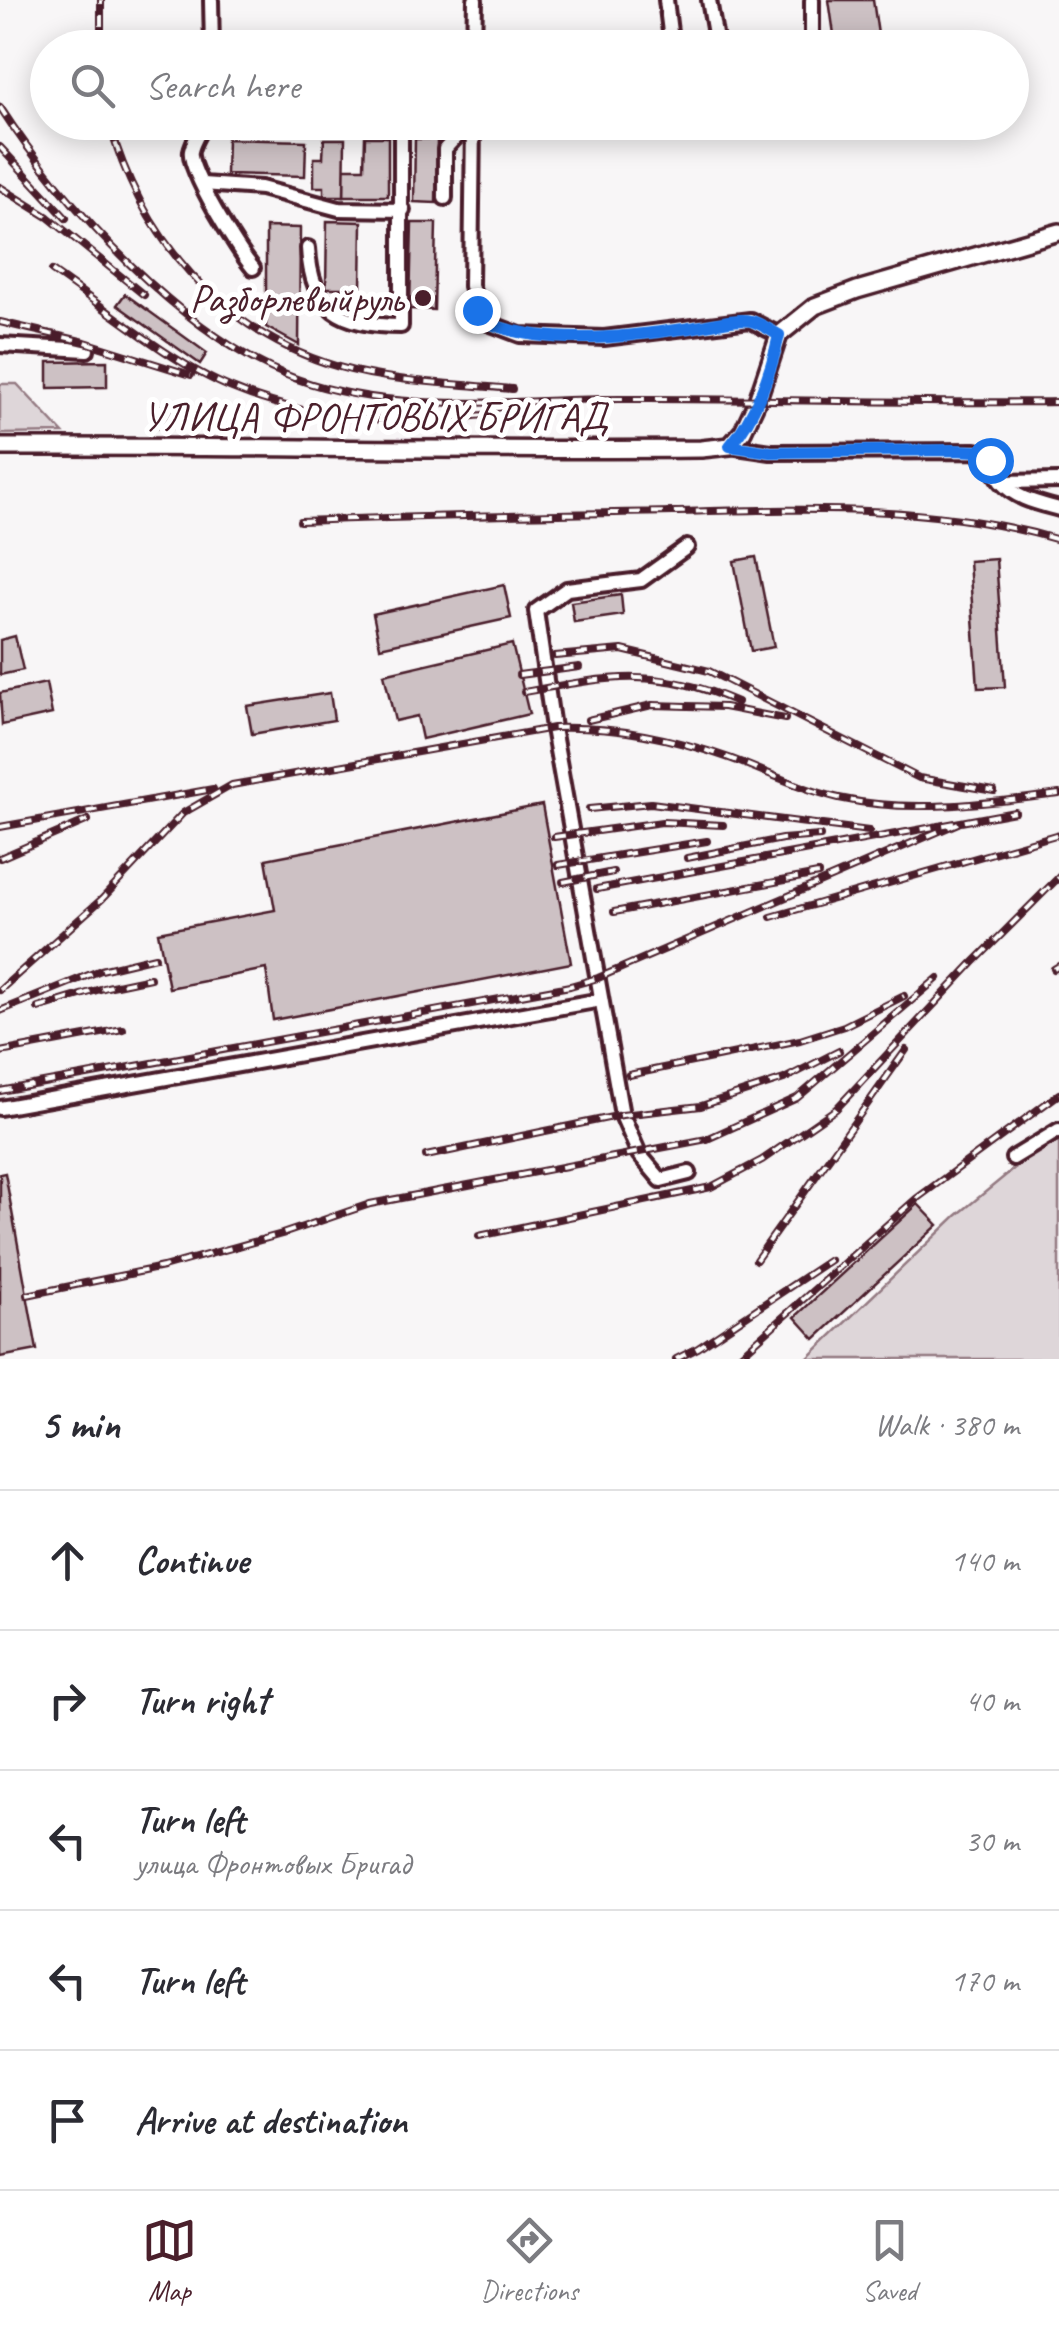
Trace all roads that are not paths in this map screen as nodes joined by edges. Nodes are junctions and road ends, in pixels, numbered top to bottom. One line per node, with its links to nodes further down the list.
1 (211, 0): 6 (street)
2 (474, 0): 7 (street)
3 (666, 0): 8 (street)
4 (709, 0): 9 (street)
5 (812, 0): 10 (street)
6 (212, 30)
7 (474, 30)
8 (670, 30)
9 (716, 30)
10 (811, 30)
11 (196, 140): 15 (street)
12 (401, 140): 17 (street)
13 (455, 140): 16 (street)
14 (470, 140): 21 (street)
15 (202, 184): 17 (street); 20 (street)
16 (445, 198)
17 (403, 210): 19 (street)
18 (1059, 232): 21 (main road)
19 (308, 248)
20 (254, 268)
21 (779, 335): 24 (main road)
22 (0, 345): 23 (street)
23 (87, 350)
24 (730, 446): 25 (main road, УЛИЦА ФРОНТОВЫХ БРИГАД); 27 (street)
25 (0, 447)
26 (1059, 481): 27 (street)
27 (1002, 482): 28 (street)
28 (1059, 509)
29 (688, 547): 30 (street)
30 (601, 1000): 31 (street); 34 (street)
31 (0, 1108)
32 (1059, 1130): 33 (street)
33 (1013, 1158)
34 (689, 1173)

